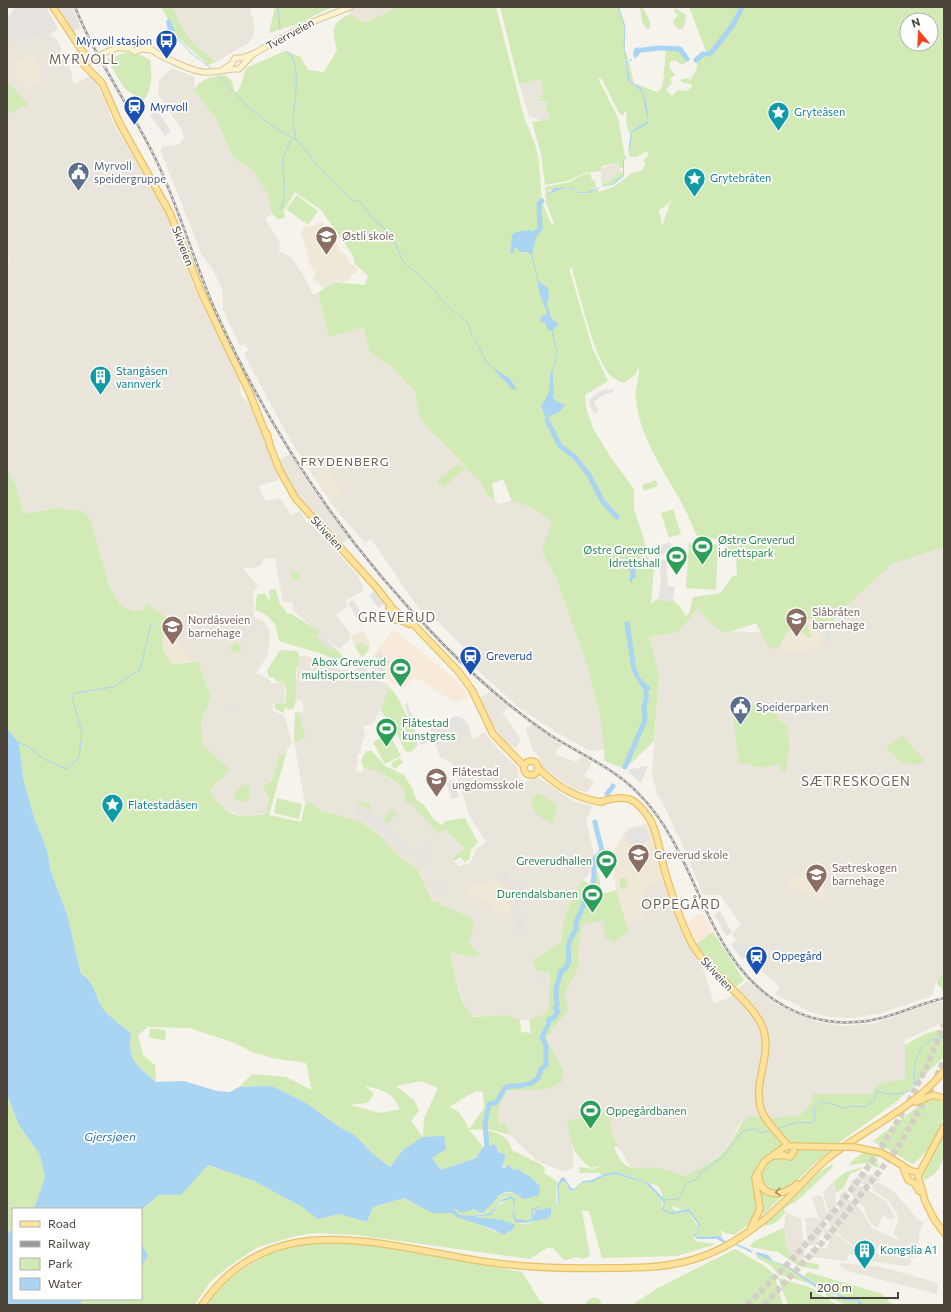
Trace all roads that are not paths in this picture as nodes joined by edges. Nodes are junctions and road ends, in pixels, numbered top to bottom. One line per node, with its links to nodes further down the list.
1 (49, 7): 4 (main road, Skiveien)
2 (53, 7): 4 (main road, Skiveien)
3 (350, 7): 8 (main road, Tverrveien)
4 (65, 27): 7 (main road, Skiveien)
5 (130, 45): 6 (main road, Tverrveien); 6 (main road, Tverrveien); 7 (main road, Tverrveien, bridge)
6 (142, 47): 9 (main road, Tverrveien)
7 (85, 59): 10 (main road, Skiveien)
8 (243, 61): 9 (main road, Tverrveien); 9 (main road, Tverrveien)
9 (233, 66)
10 (525, 764): 11 (main road); 11 (main road)
11 (536, 771): 16 (main road, Skiveien)
12 (944, 1071): 14 (main road)
13 (944, 1098): 14 (main road)
14 (908, 1106): 19 (main road)
15 (944, 1127): 18 (main road)
16 (787, 1149): 17 (main road); 18 (main road, bridge)
17 (758, 1171): 19 (main road, one-way to 17); 21 (main road)
18 (914, 1175): 20 (main road)
19 (809, 1176): 21 (main road)
20 (944, 1232)
21 (748, 1233): 22 (main road)
22 (202, 1305)

